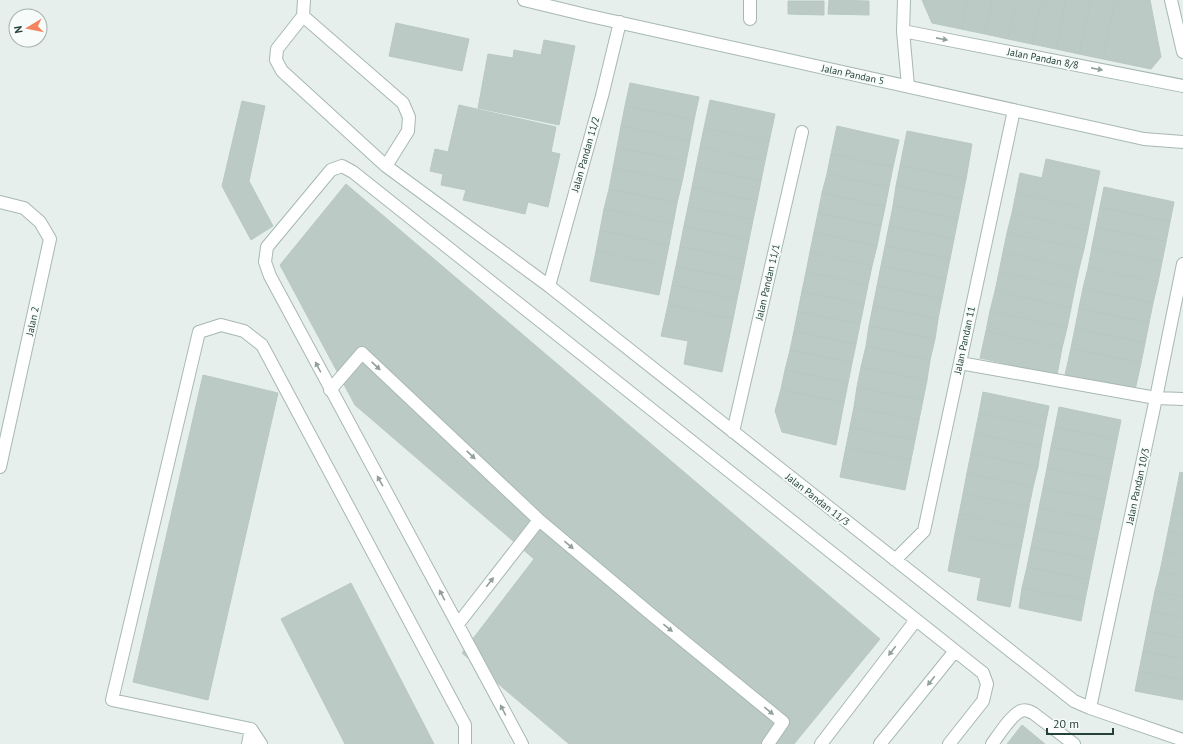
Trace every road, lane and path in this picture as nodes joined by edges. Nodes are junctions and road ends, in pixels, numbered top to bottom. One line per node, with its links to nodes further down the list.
1 (304, 0): 6 (street)
2 (524, 0): 8 (street, Jalan Pandan 5)
3 (750, 0): 7 (street)
4 (904, 0): 9 (street)
5 (1172, 0): 10 (street)
6 (303, 16): 16 (street); 16 (street, Jalan Pandan 11/3)
7 (750, 19)
8 (620, 22): 11 (street, Jalan Pandan 5); 19 (street, Jalan Pandan 11/2)
9 (903, 31): 11 (street); 12 (street, Jalan Pandan 8/8, one-way to 12)
10 (1183, 52)
11 (908, 86): 13 (street, Jalan Pandan 5)
12 (1183, 86)
13 (1014, 110): 15 (street, Jalan Pandan 5); 20 (street, Jalan Pandan 11)
14 (802, 132): 24 (street, Jalan Pandan 11/1)
15 (1183, 142)
16 (386, 166): 19 (street, Jalan Pandan 11/3)
17 (0, 202): 25 (street, Jalan 2)
18 (1183, 264): 22 (street, Jalan Pandan 10/3)
19 (549, 286): 24 (street, Jalan Pandan 11/3)
20 (960, 363): 22 (street); 27 (street, Jalan Pandan 11)
21 (330, 390): 26 (street, one-way to 26); 28 (street, one-way to 28); 29 (street, one-way to 21)
22 (1156, 398): 23 (street); 31 (street, Jalan Pandan 10/3)
23 (1183, 399)
24 (733, 432): 27 (street, Jalan Pandan 11/3)
25 (0, 467)
26 (539, 520): 29 (street, one-way to 26); 38 (street, one-way to 38)
27 (895, 560): 31 (street, Jalan Pandan 11/3)
28 (916, 620): 30 (street); 39 (street, one-way to 39)
29 (458, 624): 37 (street, one-way to 29)
30 (956, 651): 40 (street, one-way to 40); 41 (street)
31 (1090, 708): 33 (street, Jalan Pandan 11/3)
32 (251, 729): 34 (street); 35 (street); 36 (street)
33 (1183, 740)
34 (248, 744)
35 (261, 744)
36 (466, 744)
37 (522, 744)
38 (768, 744)
39 (821, 744)
40 (880, 744)
41 (949, 744)
42 (992, 744): 43 (street)
43 (1074, 744)

